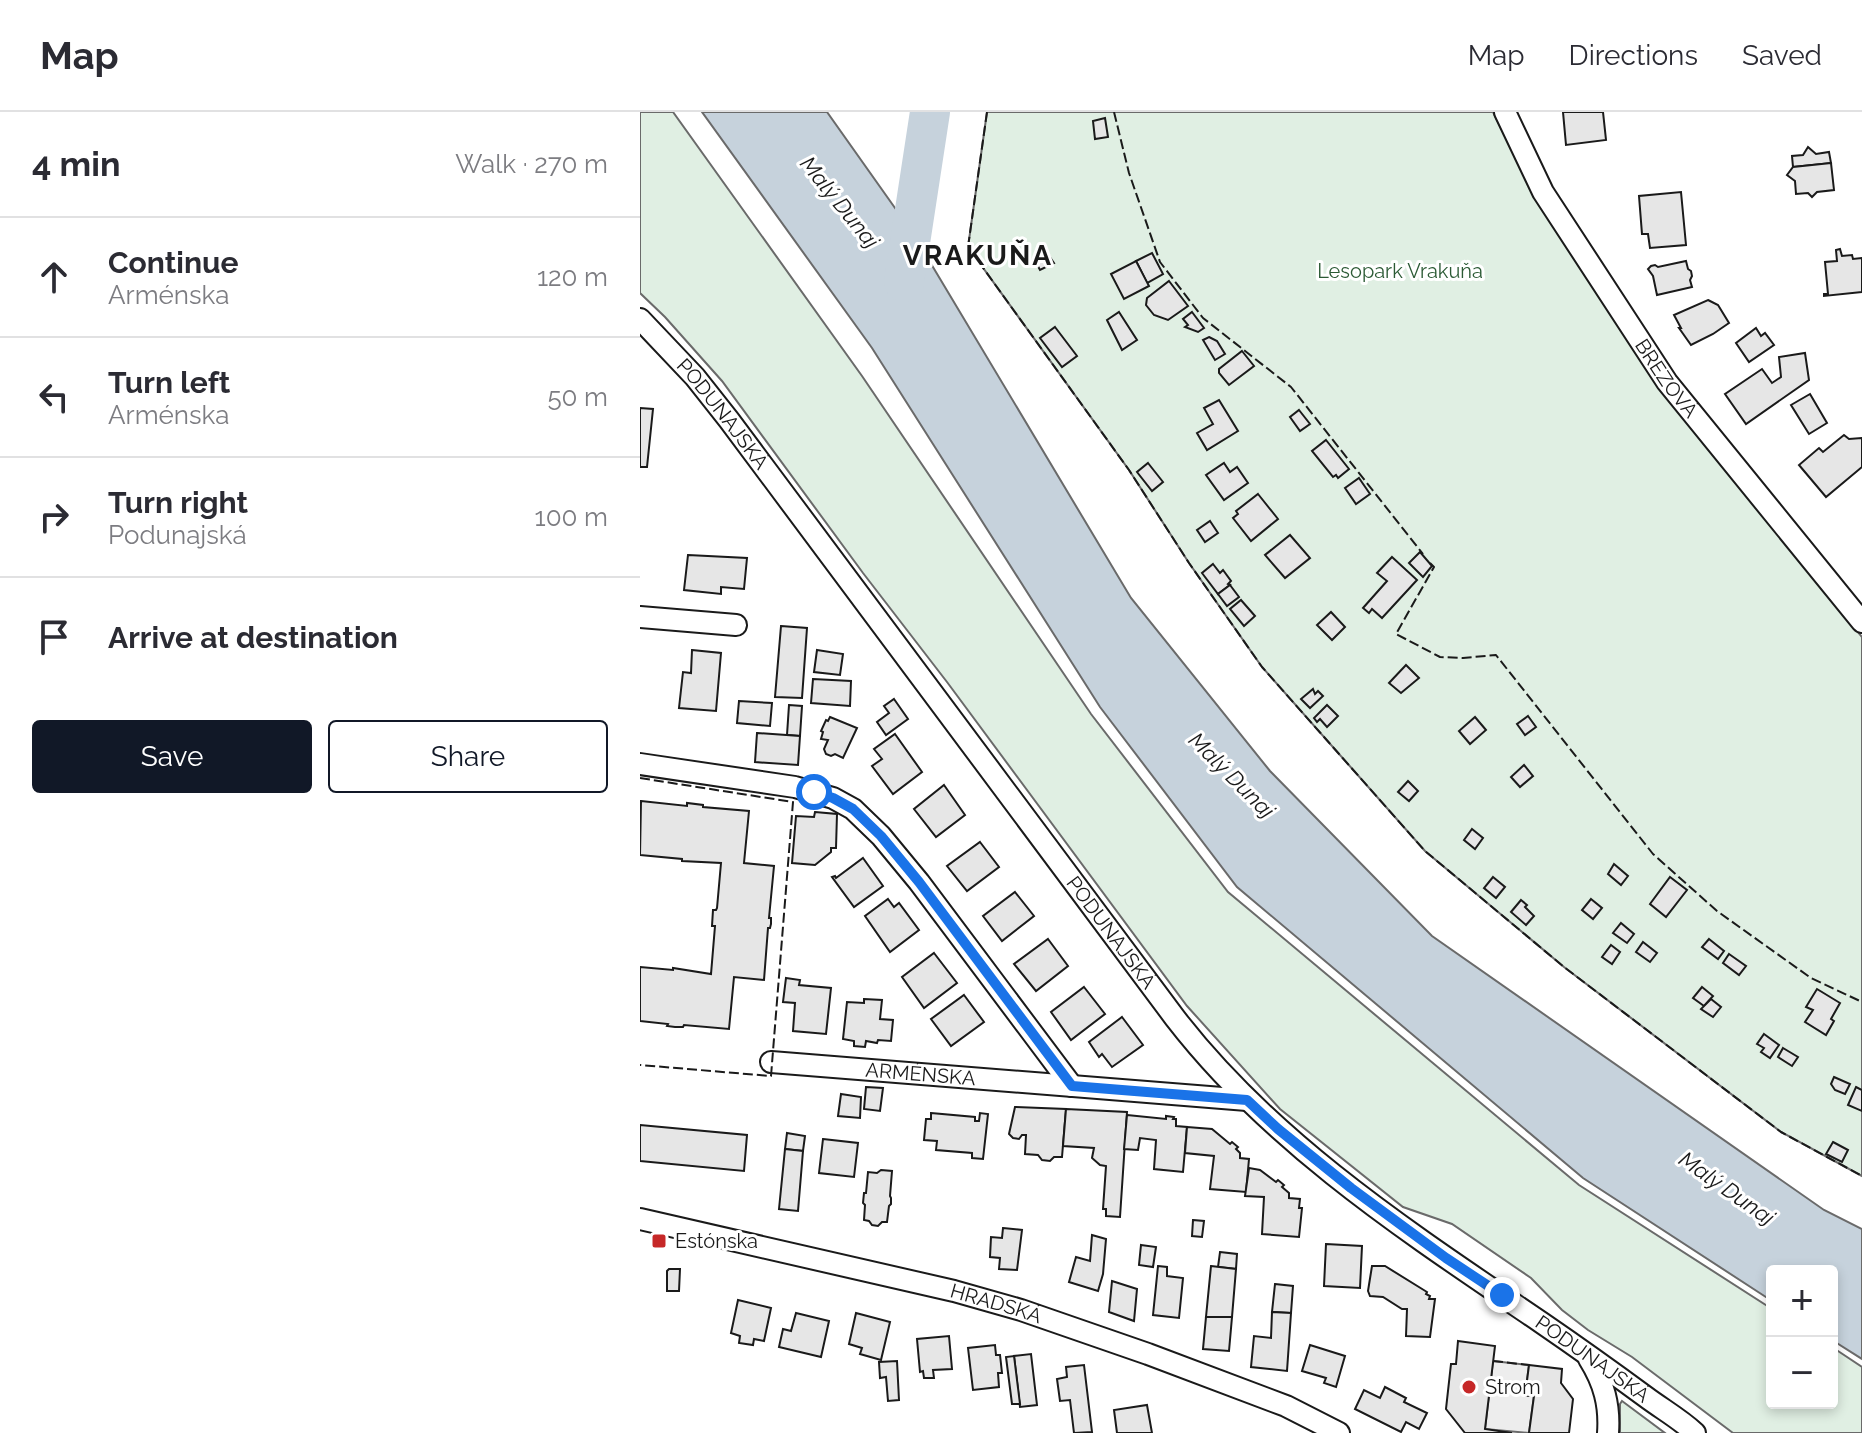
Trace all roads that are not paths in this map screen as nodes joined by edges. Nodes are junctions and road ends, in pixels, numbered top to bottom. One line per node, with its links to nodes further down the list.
1 (1505, 112): 4 (street, BREZOVÁ)
2 (640, 319): 9 (street, PODUNAJSKÁ)
3 (640, 617): 5 (street)
4 (1862, 622)
5 (736, 625)
6 (640, 764): 8 (street)
7 (771, 1062): 8 (street, ARMÉNSKA)
8 (1072, 1086): 9 (street, ARMÉNSKA)
9 (1247, 1100): 11 (street, PODUNAJSKÁ)
10 (640, 1219): 12 (street, HRADSKÁ)
11 (1584, 1352): 13 (street, PODUNAJSKÁ); 14 (street)
12 (1332, 1431)
13 (1693, 1432)
14 (1608, 1433)

